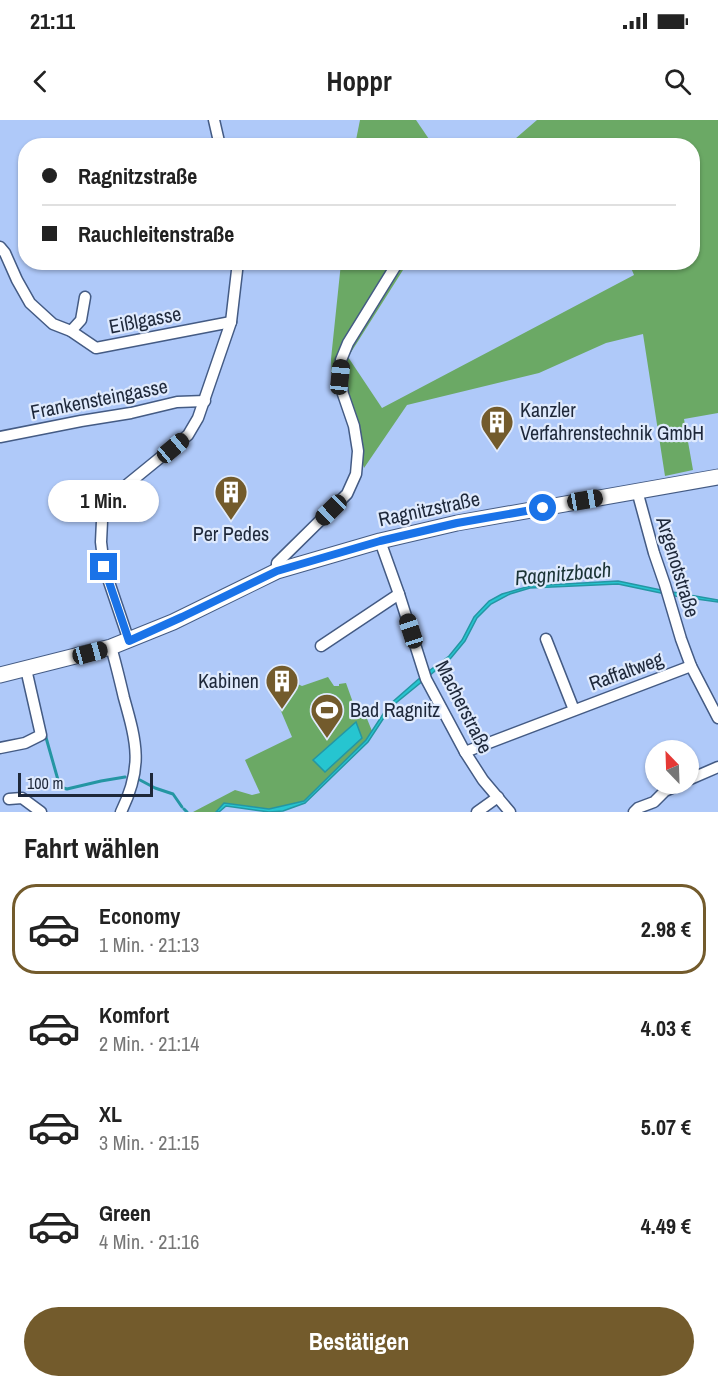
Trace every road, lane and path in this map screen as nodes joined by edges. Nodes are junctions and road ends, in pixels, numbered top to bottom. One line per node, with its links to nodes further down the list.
1 (214, 120): 2 (street)
2 (218, 138)
3 (0, 247): 8 (street, Eißlgasse)
4 (237, 270): 7 (street)
5 (393, 270): 14 (street)
6 (85, 297): 8 (street, Eißlgasse)
7 (231, 322): 8 (street, Eißlgasse); 9 (street)
8 (71, 331)
9 (204, 401): 10 (street, Frankensteingasse); 17 (street)
10 (0, 437)
11 (718, 477): 12 (main road, Ragnitzstraße)
12 (639, 491): 13 (main road, Ragnitzstraße); 20 (street, Argenotstraße)
13 (380, 541): 14 (main road, Ragnitzstraße); 15 (street, Macherstraße)
14 (277, 571): 17 (main road, Ragnitzstraße)
15 (399, 594): 18 (street); 26 (street, Macherstraße)
16 (546, 639): 23 (street, Raffaltweg)
17 (129, 641): 19 (main road, Ragnitzstraße)
18 (321, 646)
19 (111, 647): 21 (main road, Ragnitzstraße); 33 (street)
20 (691, 666): 23 (street, Raffaltweg); 24 (street, Argenotstraße)
21 (26, 669): 22 (main road, Ragnitzstraße); 25 (street)
22 (0, 675)
23 (574, 710): 26 (street, Raffaltweg)
24 (718, 718)
25 (0, 748)
26 (465, 752): 30 (street, Macherstraße)
27 (718, 767): 28 (street)
28 (699, 775)
29 (662, 794): 36 (street)
30 (498, 797): 34 (street); 35 (street, Macherstraße)
31 (9, 799): 32 (street)
32 (41, 812)
33 (121, 812)
34 (477, 812)
35 (510, 812)
36 (634, 812)

